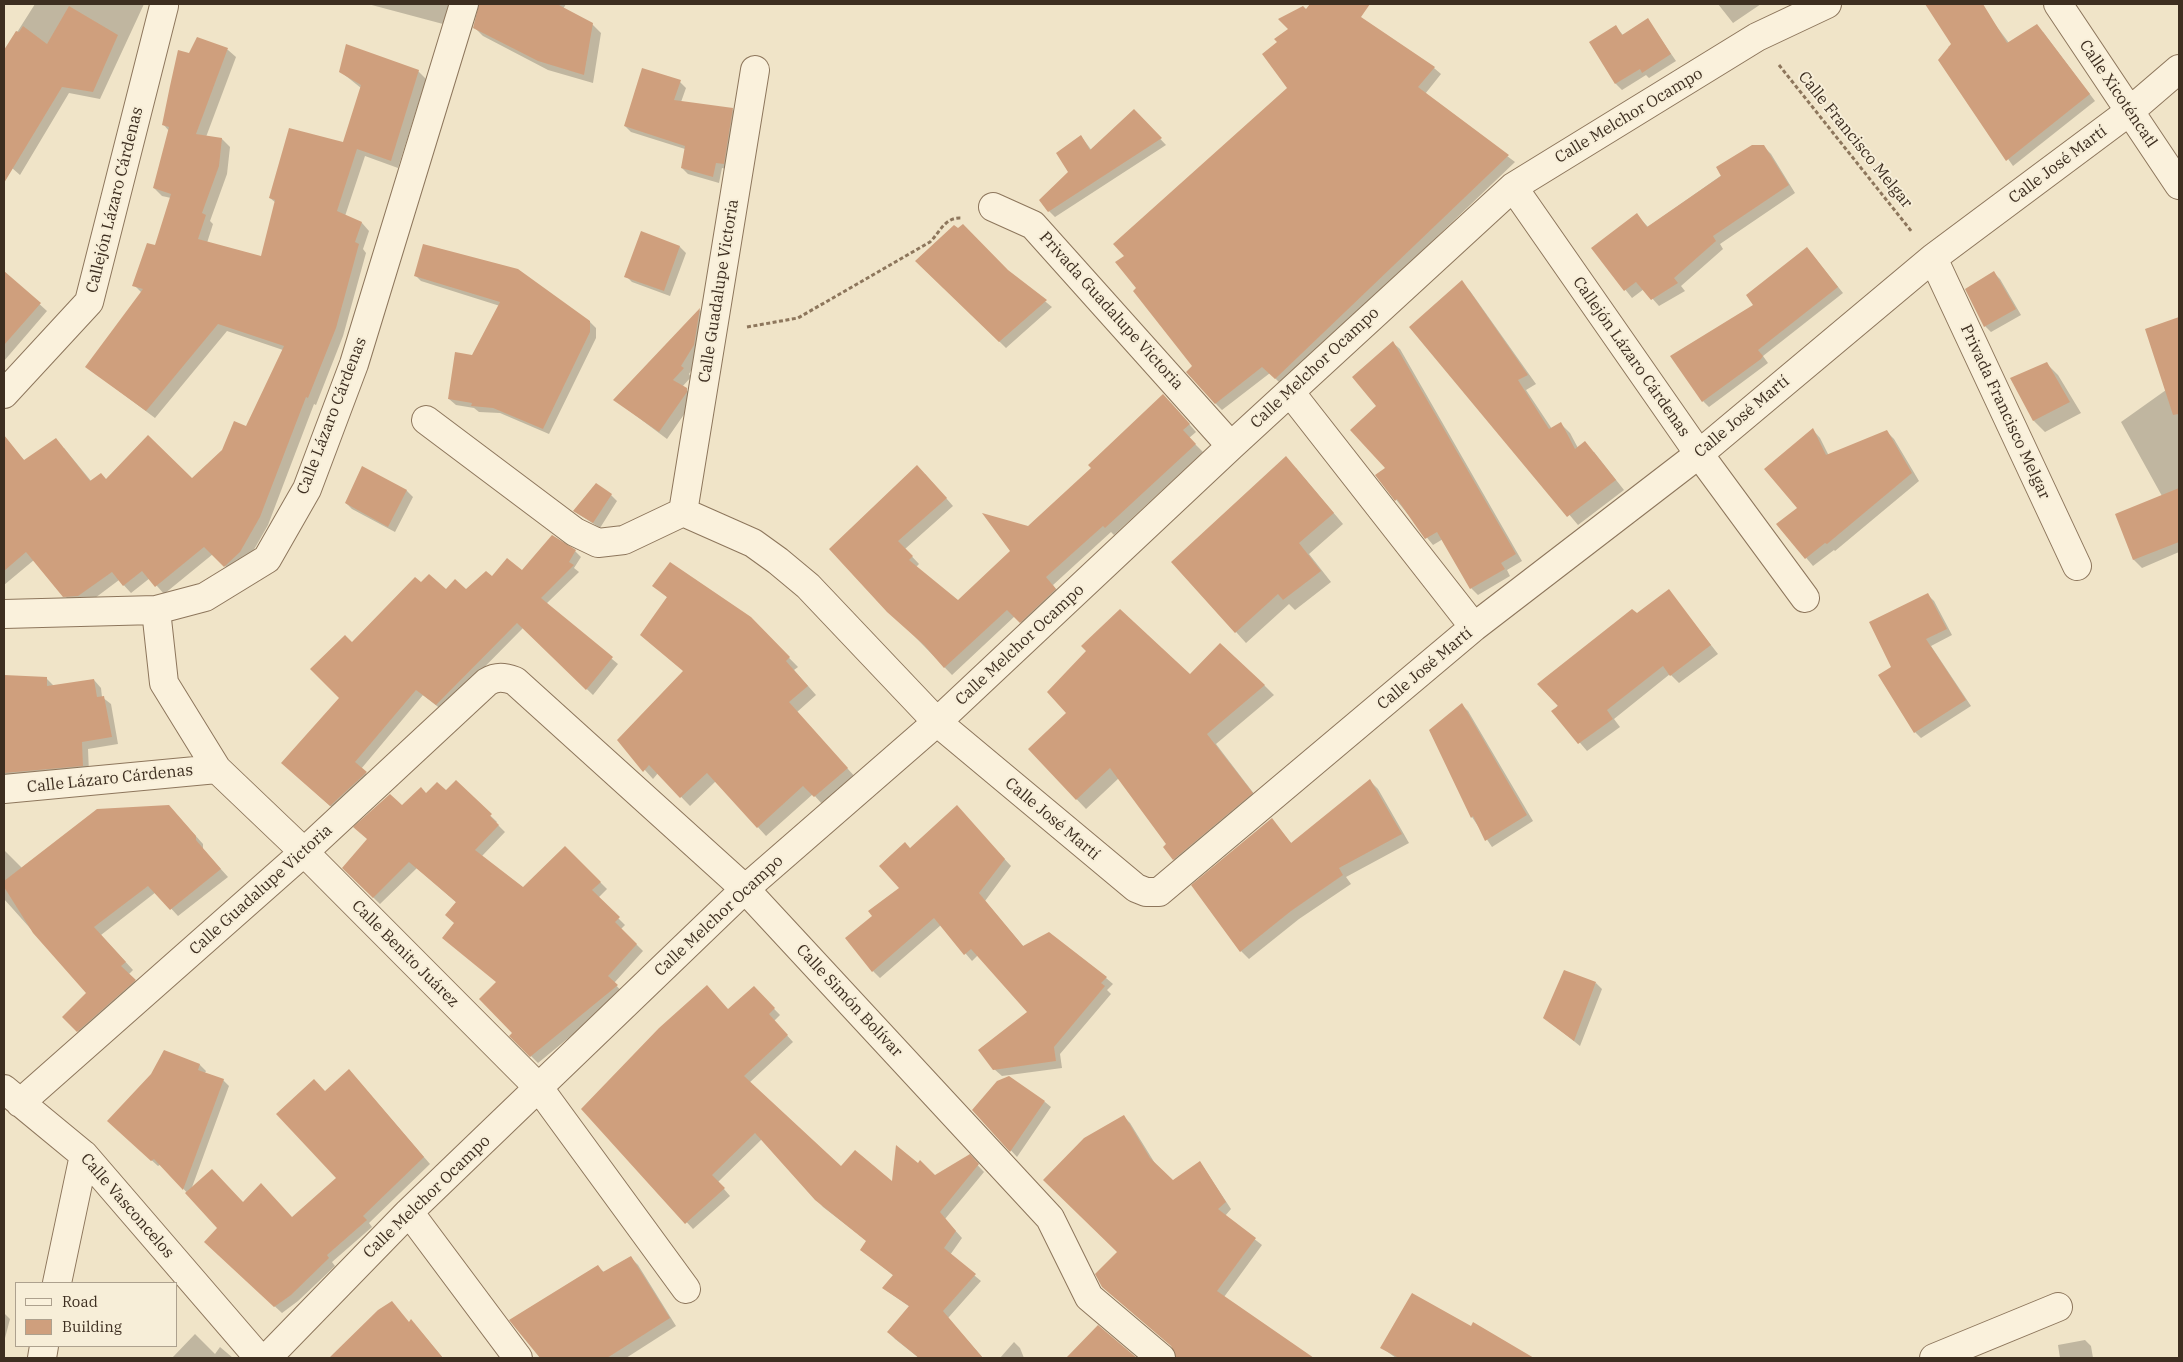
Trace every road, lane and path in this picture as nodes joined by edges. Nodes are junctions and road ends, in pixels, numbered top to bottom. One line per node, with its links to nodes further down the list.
1 (464, 4): 22 (street, Calle Lázaro Cárdenas)
2 (1827, 4): 5 (street, Calle Melchor Ocampo)
3 (2058, 4): 8 (street, Calle Xicoténcatl)
4 (164, 6): 15 (street, Callejón Lázaro Cárdenas)
5 (1757, 38): 10 (street, Calle Melchor Ocampo); 12 (path, Calle Francisco Melgar)
6 (2179, 69): 8 (street, Calle José Martí)
7 (755, 70): 13 (street, Calle Guadalupe Victoria)
8 (2130, 112): 9 (street, Calle Xicoténcatl); 12 (street, Calle José Martí)
9 (2179, 185)
10 (1513, 187): 14 (street, Calle Melchor Ocampo); 18 (street, Callejón Lázaro Cárdenas)
11 (993, 207): 13 (path); 17 (street, Privada Guadalupe Victoria)
12 (1933, 258): 18 (street, Calle José Martí); 20 (street, Privada Francisco Melgar)
13 (712, 334): 19 (street, Calle Guadalupe Victoria)
14 (1290, 392): 17 (street, Calle Melchor Ocampo); 24 (street)
15 (4, 394)
16 (426, 420): 19 (street)
17 (1231, 446): 26 (street, Calle Melchor Ocampo)
18 (1699, 454): 21 (street, Callejón Lázaro Cárdenas); 24 (street, Calle José Martí)
19 (683, 512): 26 (street, Calle José Martí)
20 (2077, 566)
21 (1805, 598)
22 (156, 610): 23 (street, Calle Lázaro Cárdenas); 27 (street, Calle Benito Juárez)
23 (4, 614)
24 (1474, 627): 26 (street, Calle José Martí)
25 (500, 677): 29 (street, Calle Guadalupe Victoria); 30 (street, Calle Simón Bolívar)
26 (937, 722): 30 (street, Calle Melchor Ocampo)
27 (217, 769): 28 (street, Calle Lázaro Cárdenas); 29 (street, Calle Benito Juárez)
28 (4, 789)
29 (304, 852): 31 (street, Calle Benito Juárez); 32 (street, Calle Guadalupe Victoria)
30 (745, 889): 31 (street, Calle Melchor Ocampo); 41 (street, Calle Simón Bolívar)
31 (539, 1088): 34 (street, Calle Melchor Ocampo); 36 (street, Calle Benito Juárez)
32 (12, 1096): 33 (street, Calle Vasconcelos)
33 (84, 1155): 35 (street); 38 (street, Calle Vasconcelos)
34 (409, 1212): 39 (street, Calle Melchor Ocampo); 40 (street)
35 (57, 1282)
36 (686, 1289)
37 (2058, 1307): 42 (street)
38 (259, 1358)
39 (267, 1358)
40 (518, 1358)
41 (1161, 1358)
42 (1934, 1358)

